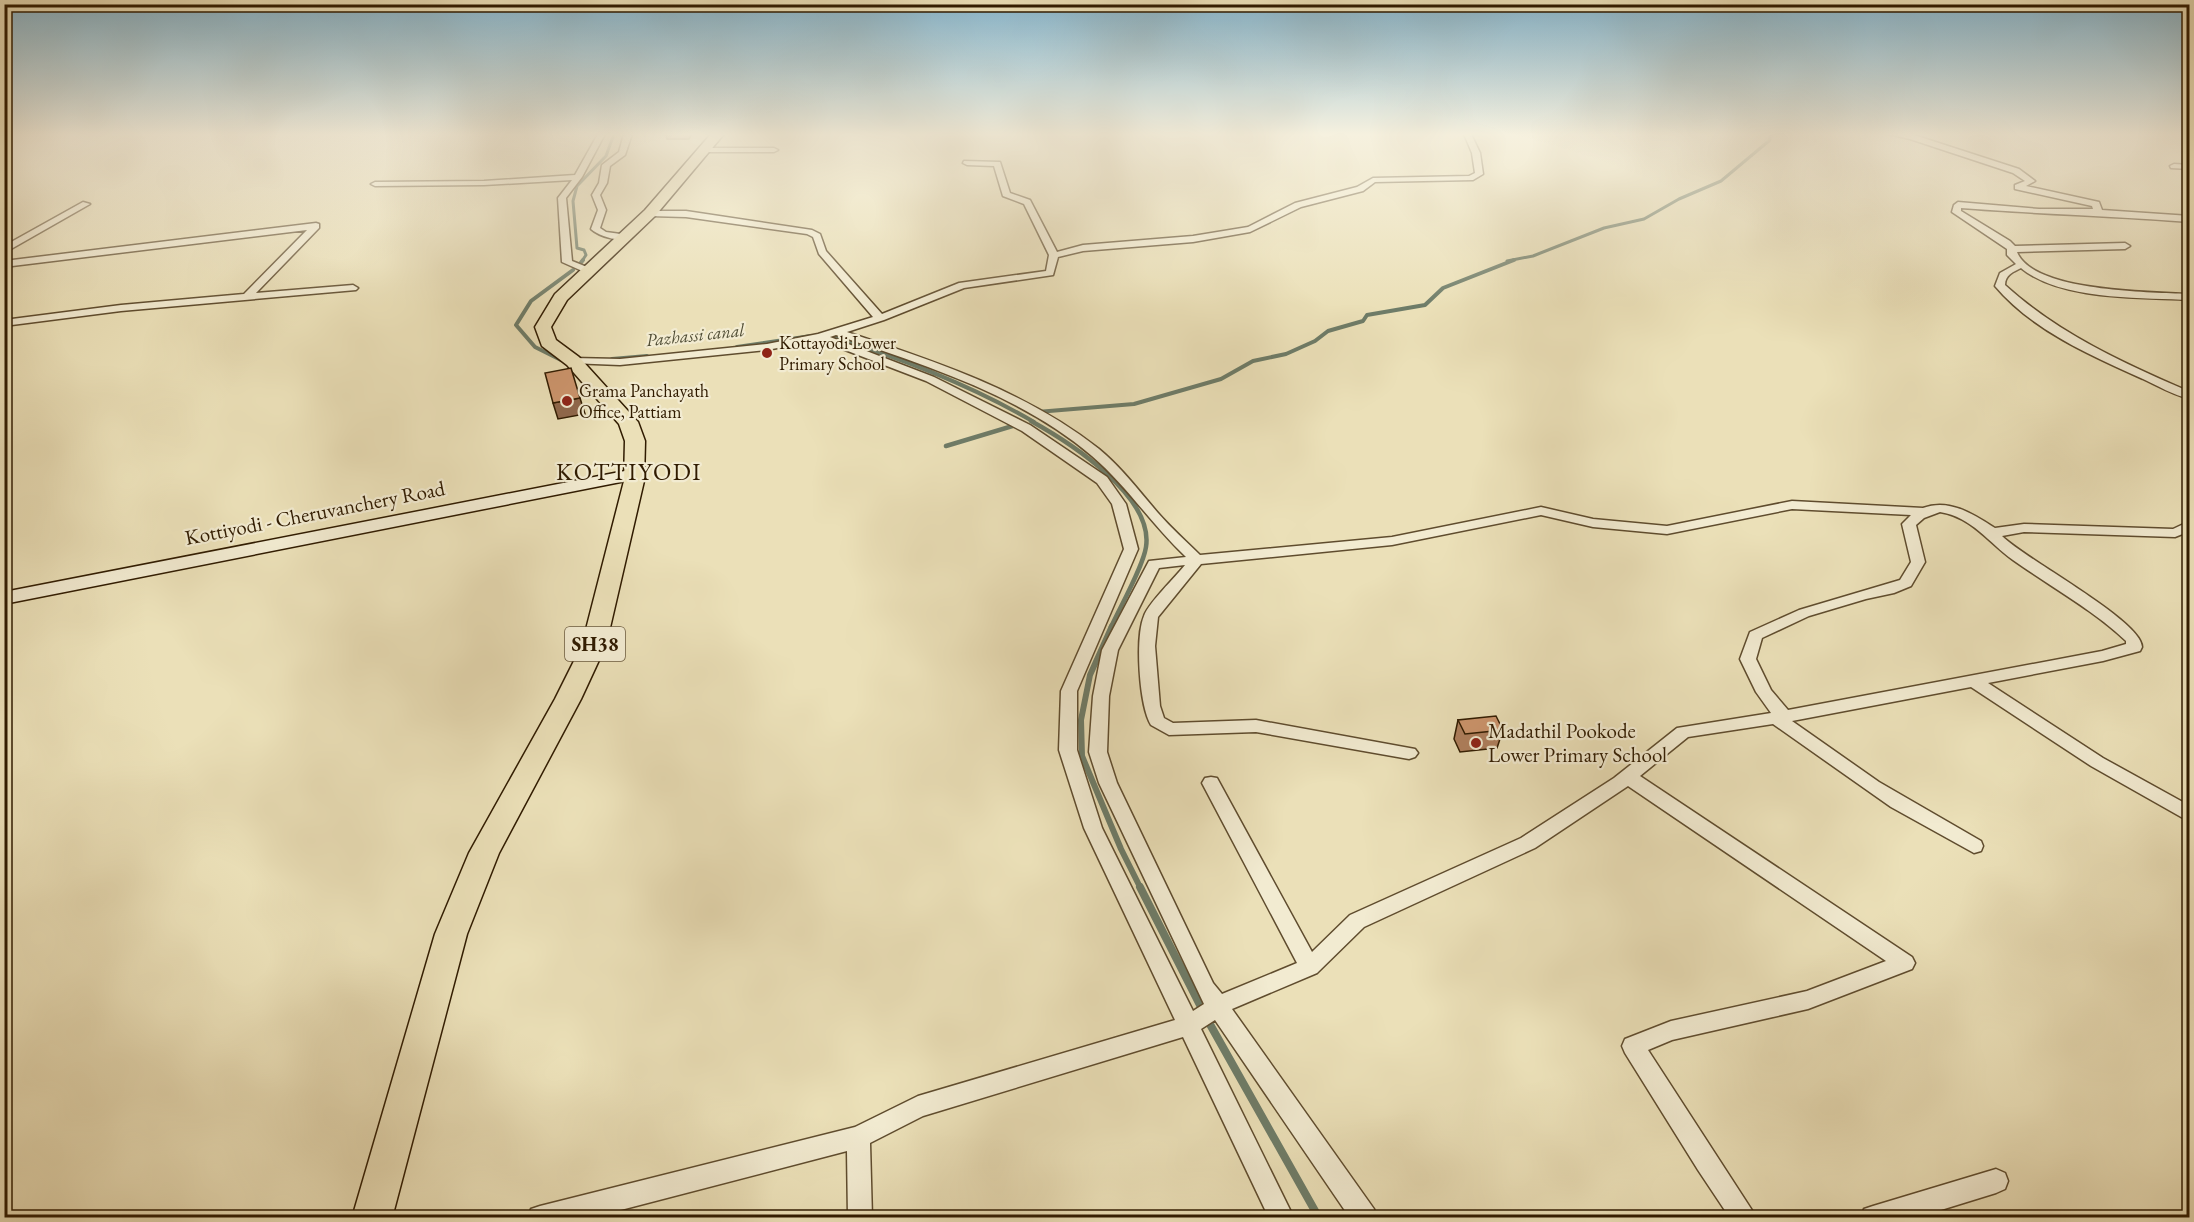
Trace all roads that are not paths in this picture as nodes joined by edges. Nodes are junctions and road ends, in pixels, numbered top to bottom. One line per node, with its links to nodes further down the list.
1 (567, 191): 18 (street)
2 (598, 191): 11 (street)
3 (669, 191): 9 (main road, SH38)
4 (1005, 191): 15 (street)
5 (1352, 191): 15 (street)
6 (2036, 191): 8 (street)
7 (86, 204): 13 (street)
8 (2098, 212): 10 (street); 14 (street)
9 (650, 213): 11 (main road, SH38); 22 (street)
10 (2190, 219)
11 (625, 237): 18 (main road, SH38)
12 (2126, 246): 14 (street)
13 (4, 249)
14 (2012, 249): 17 (street)
15 (1054, 255): 22 (street)
16 (4, 264): 20 (street)
17 (2021, 266): 21 (street); 26 (street)
18 (589, 271): 25 (main road, SH38)
19 (352, 288): 20 (street)
20 (249, 296): 23 (street)
21 (2190, 297)
22 (880, 318): 24 (street)
23 (4, 323)
24 (827, 334): 25 (street); 33 (street); 44 (street)
25 (573, 361): 27 (main road, SH38)
26 (2190, 396)
27 (635, 474): 34 (main road, Kottiyodi - Cheruvanchery Road); 47 (main road, SH38)
28 (1921, 512): 30 (street); 33 (street); 36 (street)
29 (2190, 525): 31 (street)
30 (1992, 533): 31 (street); 35 (street)
31 (2175, 533): 32 (street)
32 (2190, 541)
33 (1197, 560): 37 (street); 43 (street)
34 (4, 598)
35 (1973, 681): 36 (street); 40 (street)
36 (1780, 717): 38 (street); 41 (street)
37 (1409, 753)
38 (1628, 777): 42 (street); 52 (street)
39 (1211, 783): 42 (street)
40 (2190, 815)
41 (1974, 846)
42 (1310, 967): 43 (street)
43 (1220, 1005): 44 (street); 51 (street)
44 (1189, 1025): 45 (street); 50 (street)
45 (858, 1137): 48 (street); 49 (street)
46 (1996, 1181): 53 (street)
47 (372, 1218)
48 (540, 1218)
49 (860, 1218)
50 (1282, 1218)
51 (1365, 1218)
52 (1745, 1218)
53 (1873, 1218)

